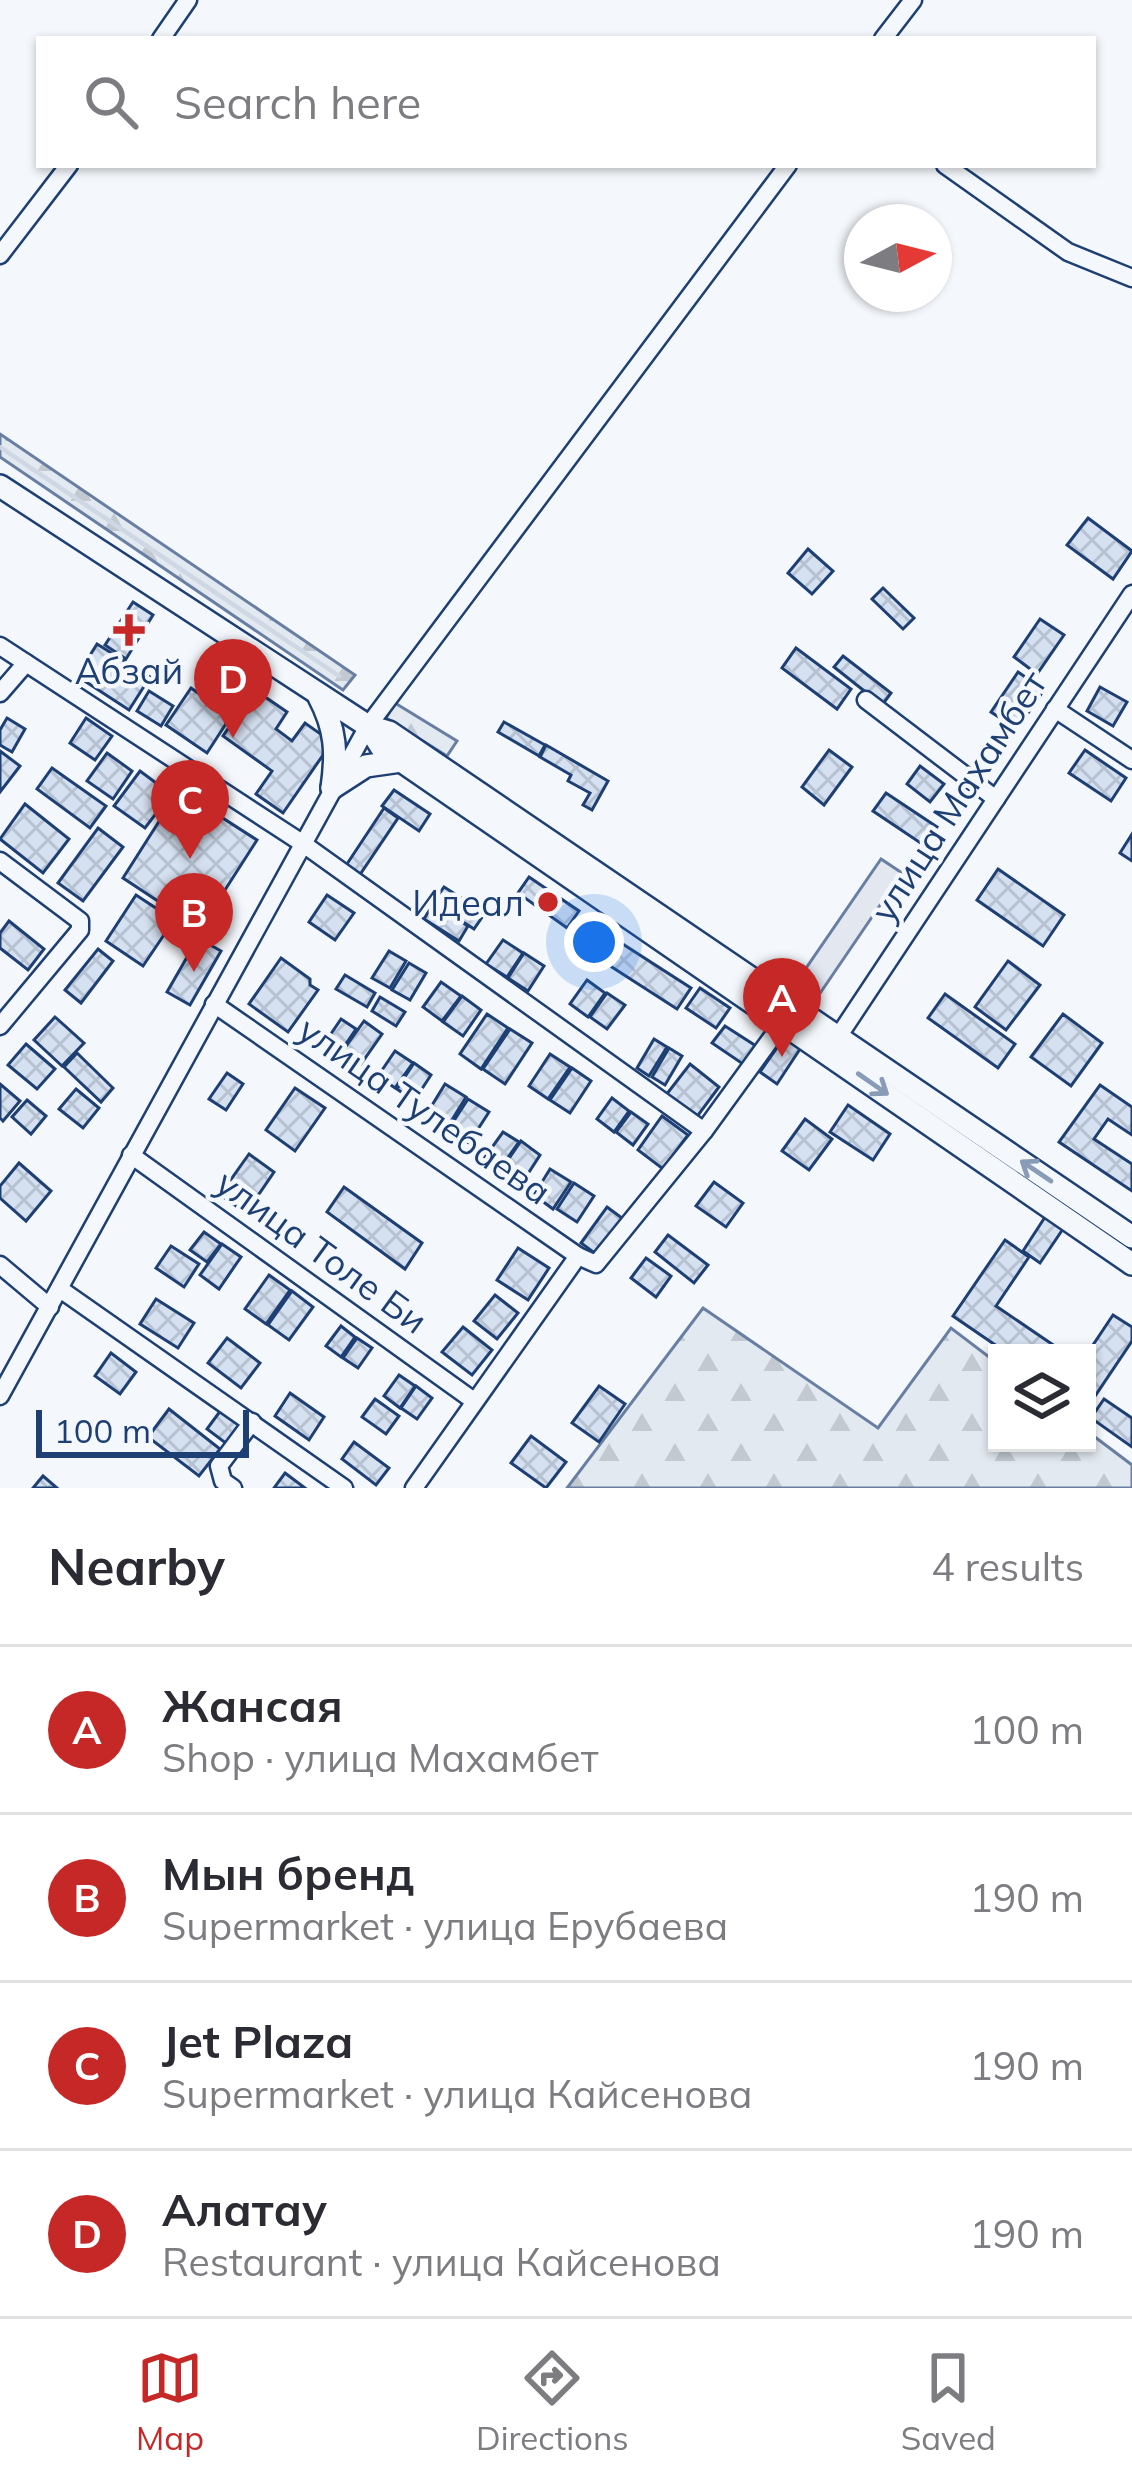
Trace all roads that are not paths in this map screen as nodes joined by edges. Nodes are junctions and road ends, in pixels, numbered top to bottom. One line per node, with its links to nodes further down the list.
1 (188, 0): 3 (street)
2 (913, 0): 4 (street)
3 (163, 36)
4 (885, 36)
5 (67, 168): 8 (street)
6 (786, 168): 18 (street)
7 (949, 168): 9 (street)
8 (0, 255)
9 (1132, 278)
10 (0, 486): 14 (main road)
11 (1132, 594): 17 (street, улица Махамбет)
12 (0, 646): 13 (street)
13 (26, 663): 15 (street); 23 (street)
14 (316, 692): 18 (main road); 21 (main road)
15 (0, 693)
16 (866, 700): 22 (street)
17 (1055, 709): 19 (street); 22 (street, улица Махамбет)
18 (368, 726): 20 (main road); 21 (street); 26 (main road)
19 (1132, 760)
20 (401, 761): 21 (main road); 26 (main road)
21 (332, 788): 23 (street)
22 (996, 799): 28 (street, улица Махамбет)
23 (302, 843): 25 (street); 29 (street)
24 (0, 861): 27 (street)
25 (214, 1004): 30 (street); 32 (street, улица Тулебаева)
26 (788, 1014): 28 (main road); 29 (street)
27 (0, 1026)
28 (833, 1044): 31 (main road, one-way to 28); 33 (main road, one-way to 33)
29 (704, 1131): 32 (street, улица Тулебаева)
30 (131, 1155): 35 (street); 38 (street, улица Толе Би)
31 (1132, 1237)
32 (578, 1256): 38 (street)
33 (1132, 1264)
34 (0, 1265): 36 (street)
35 (60, 1289): 36 (street); 39 (street)
36 (50, 1307): 37 (street)
37 (0, 1396)
38 (474, 1401): 42 (street)
39 (252, 1422): 40 (street); 41 (street)
40 (232, 1488)
41 (344, 1488)
42 (414, 1488)

